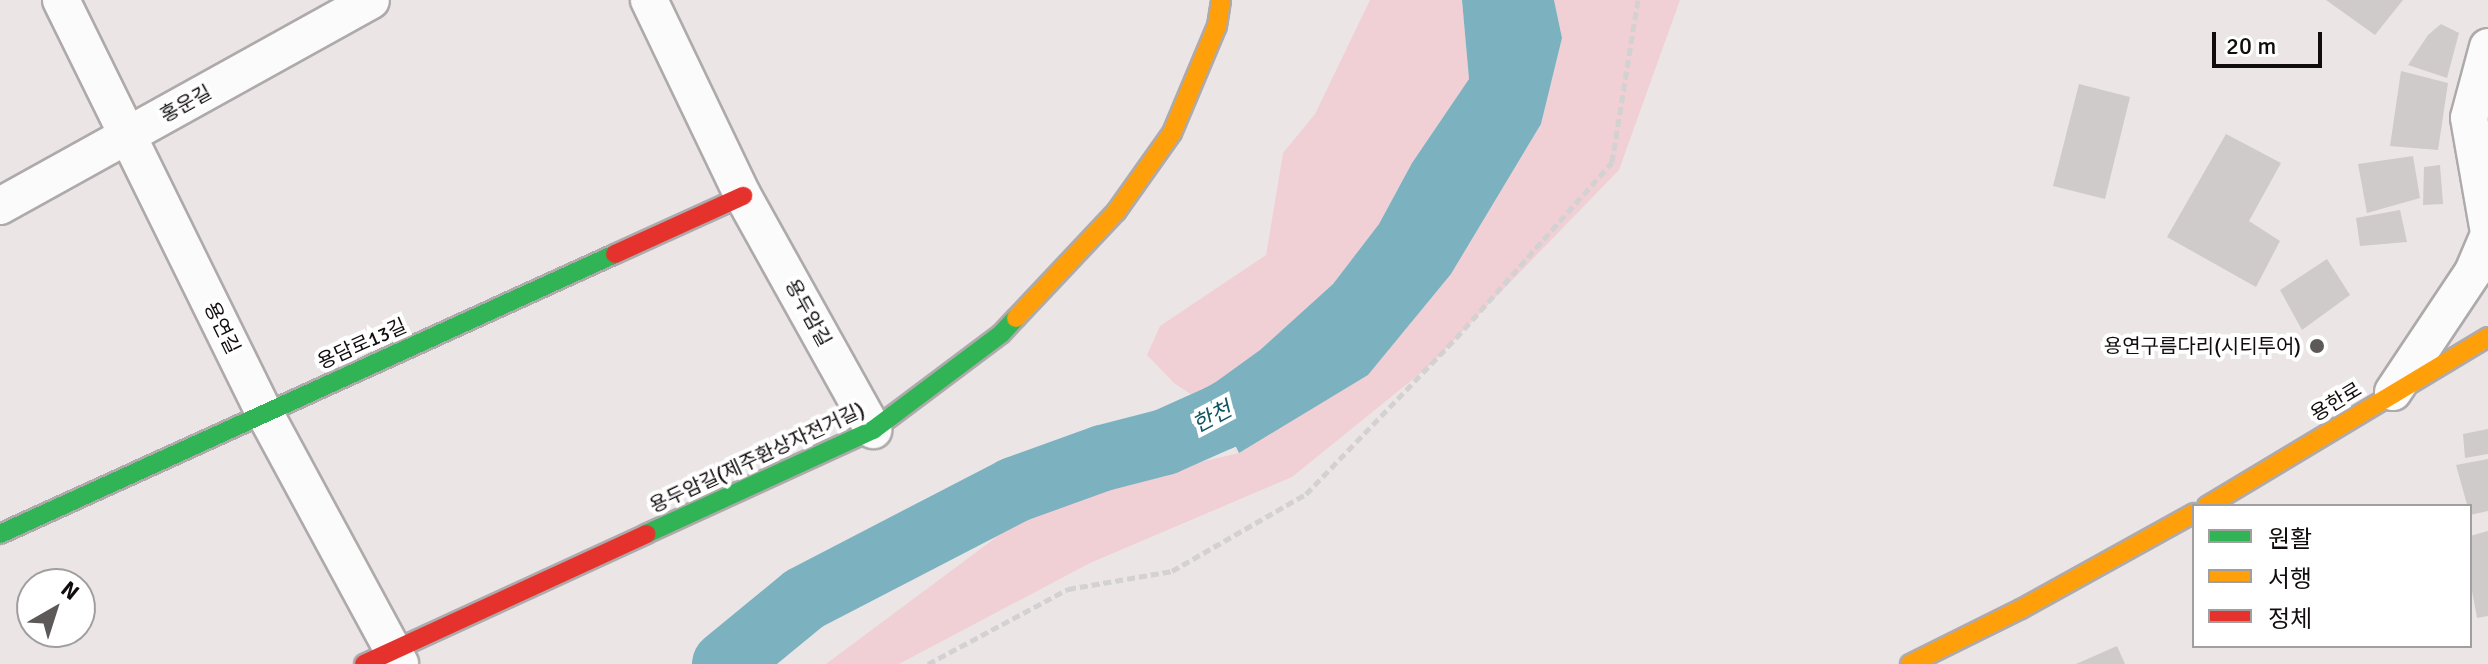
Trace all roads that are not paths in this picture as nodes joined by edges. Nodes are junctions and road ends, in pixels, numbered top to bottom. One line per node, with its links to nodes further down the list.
1 (61, 0): 6 (street, 용연길)
2 (371, 0): 6 (street, 홍운길)
3 (649, 0): 7 (street)
4 (1221, 0): 14 (street, 용두암길(제주환상자전거길))
5 (2488, 47): 9 (street)
6 (127, 138): 8 (street, 홍운길); 13 (street, 용연길)
7 (743, 196): 13 (street, 용담로13길); 14 (street, 용두암길)
8 (0, 206)
9 (2488, 227)
10 (2488, 237): 12 (street)
11 (2488, 337): 12 (street, 용한로)
12 (2390, 396): 15 (street, 용한로)
13 (264, 412): 17 (street, 용담로13길); 18 (street, 용연길)
14 (873, 430): 18 (street, 용두암길(제주환상자전거길))
15 (2210, 504)
16 (2192, 514): 19 (street)
17 (0, 534)
18 (386, 660)
19 (1910, 664)

